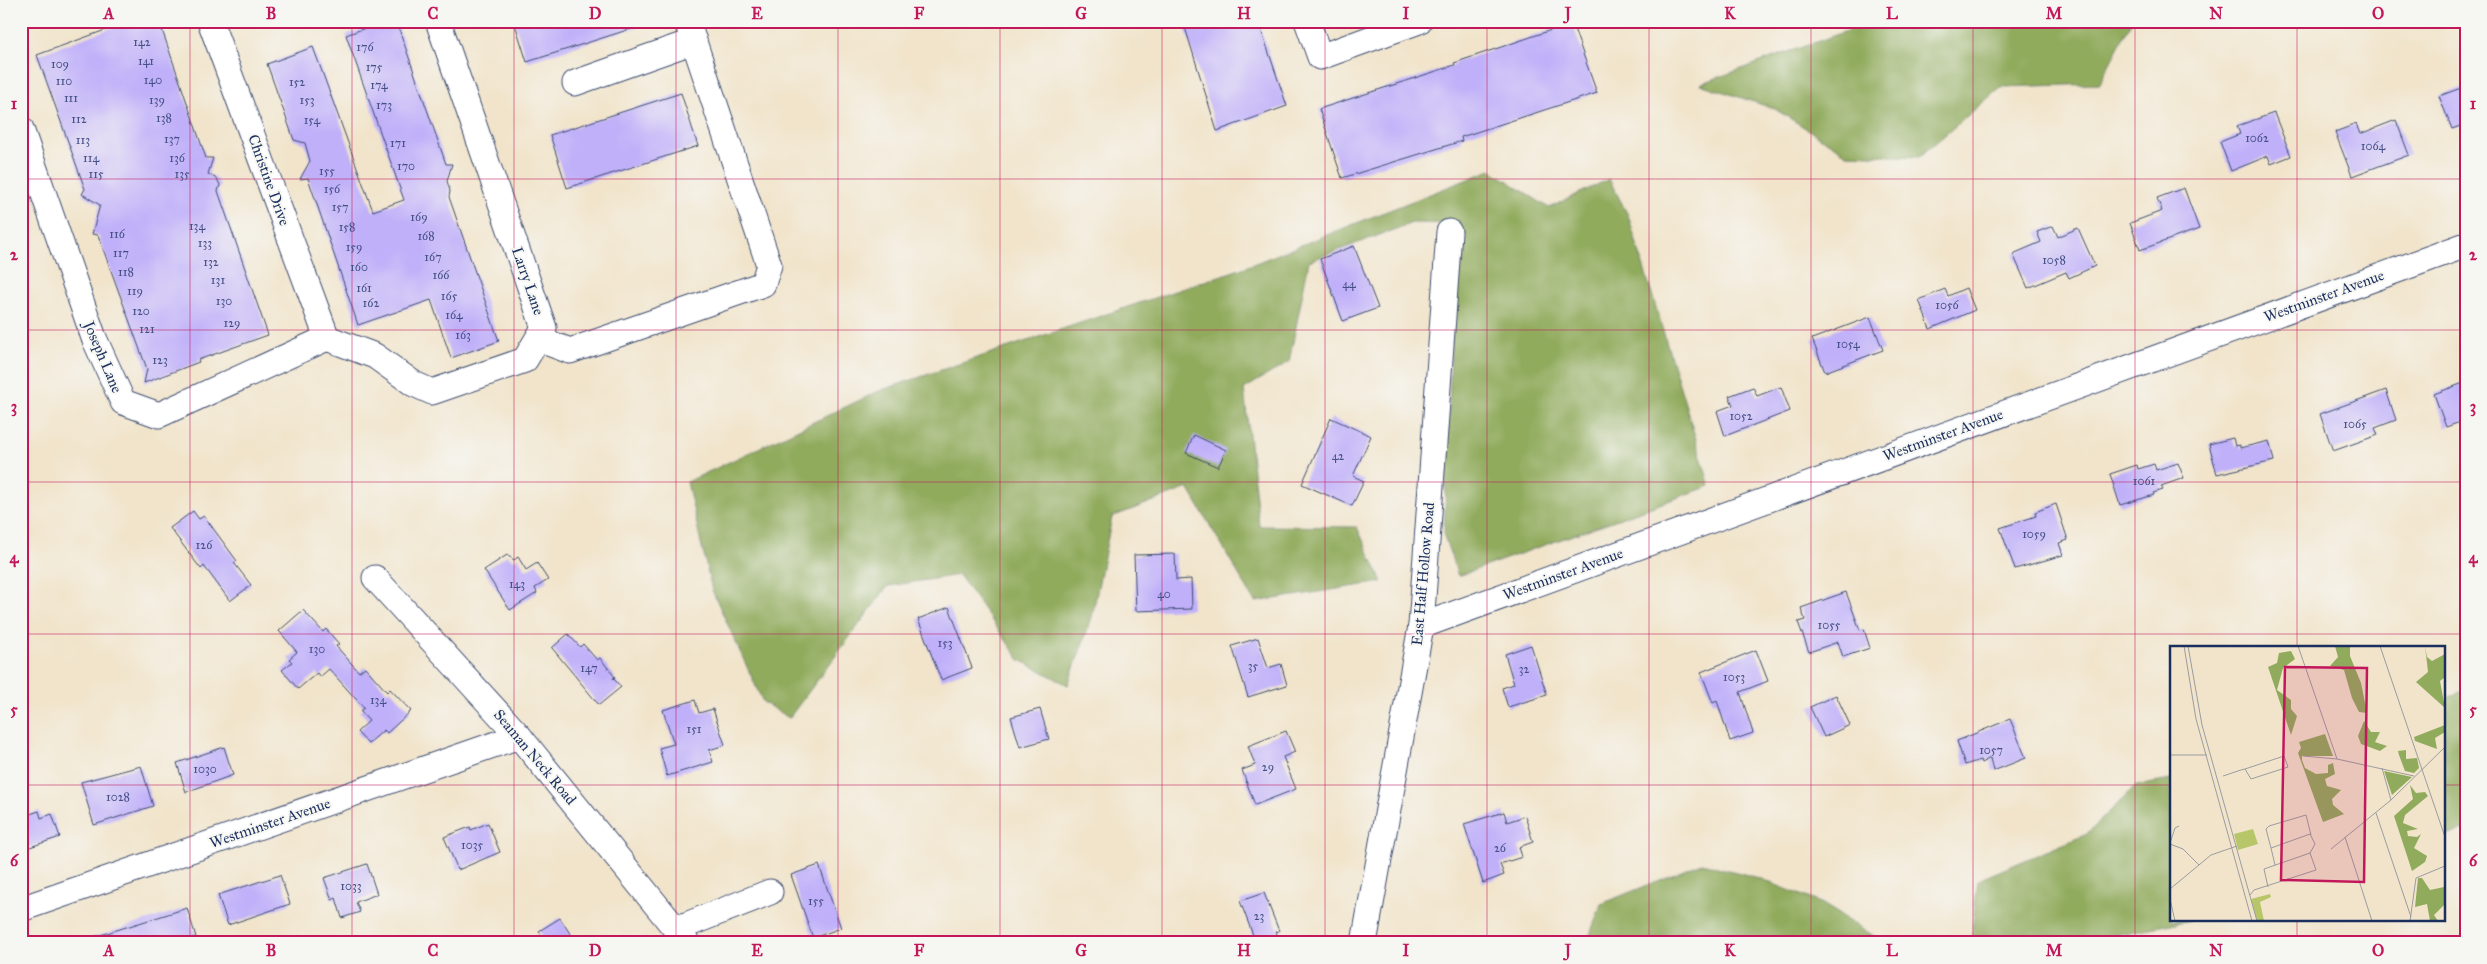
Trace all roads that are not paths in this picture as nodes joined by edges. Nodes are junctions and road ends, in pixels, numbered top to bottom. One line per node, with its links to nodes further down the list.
1 (210, 21): 10 (street, Christine Drive)
2 (438, 21): 11 (street, Larry Lane)
3 (1307, 21): 4 (street)
4 (1419, 21)
5 (691, 31): 6 (street); 11 (street)
6 (575, 83)
7 (21, 129): 10 (street, Joseph Lane)
8 (1449, 232): 13 (street, East Half Hollow Road)
9 (2466, 245): 13 (street, Westminster Avenue)
10 (327, 338): 11 (street, Larry Lane)
11 (538, 339)
12 (375, 578): 14 (street, Seaman Neck Road)
13 (1421, 626): 18 (street, East Half Hollow Road)
14 (519, 736): 16 (street, Westminster Avenue); 17 (street, Seaman Neck Road)
15 (770, 892): 17 (street)
16 (21, 909)
17 (682, 936)
18 (1364, 943)

